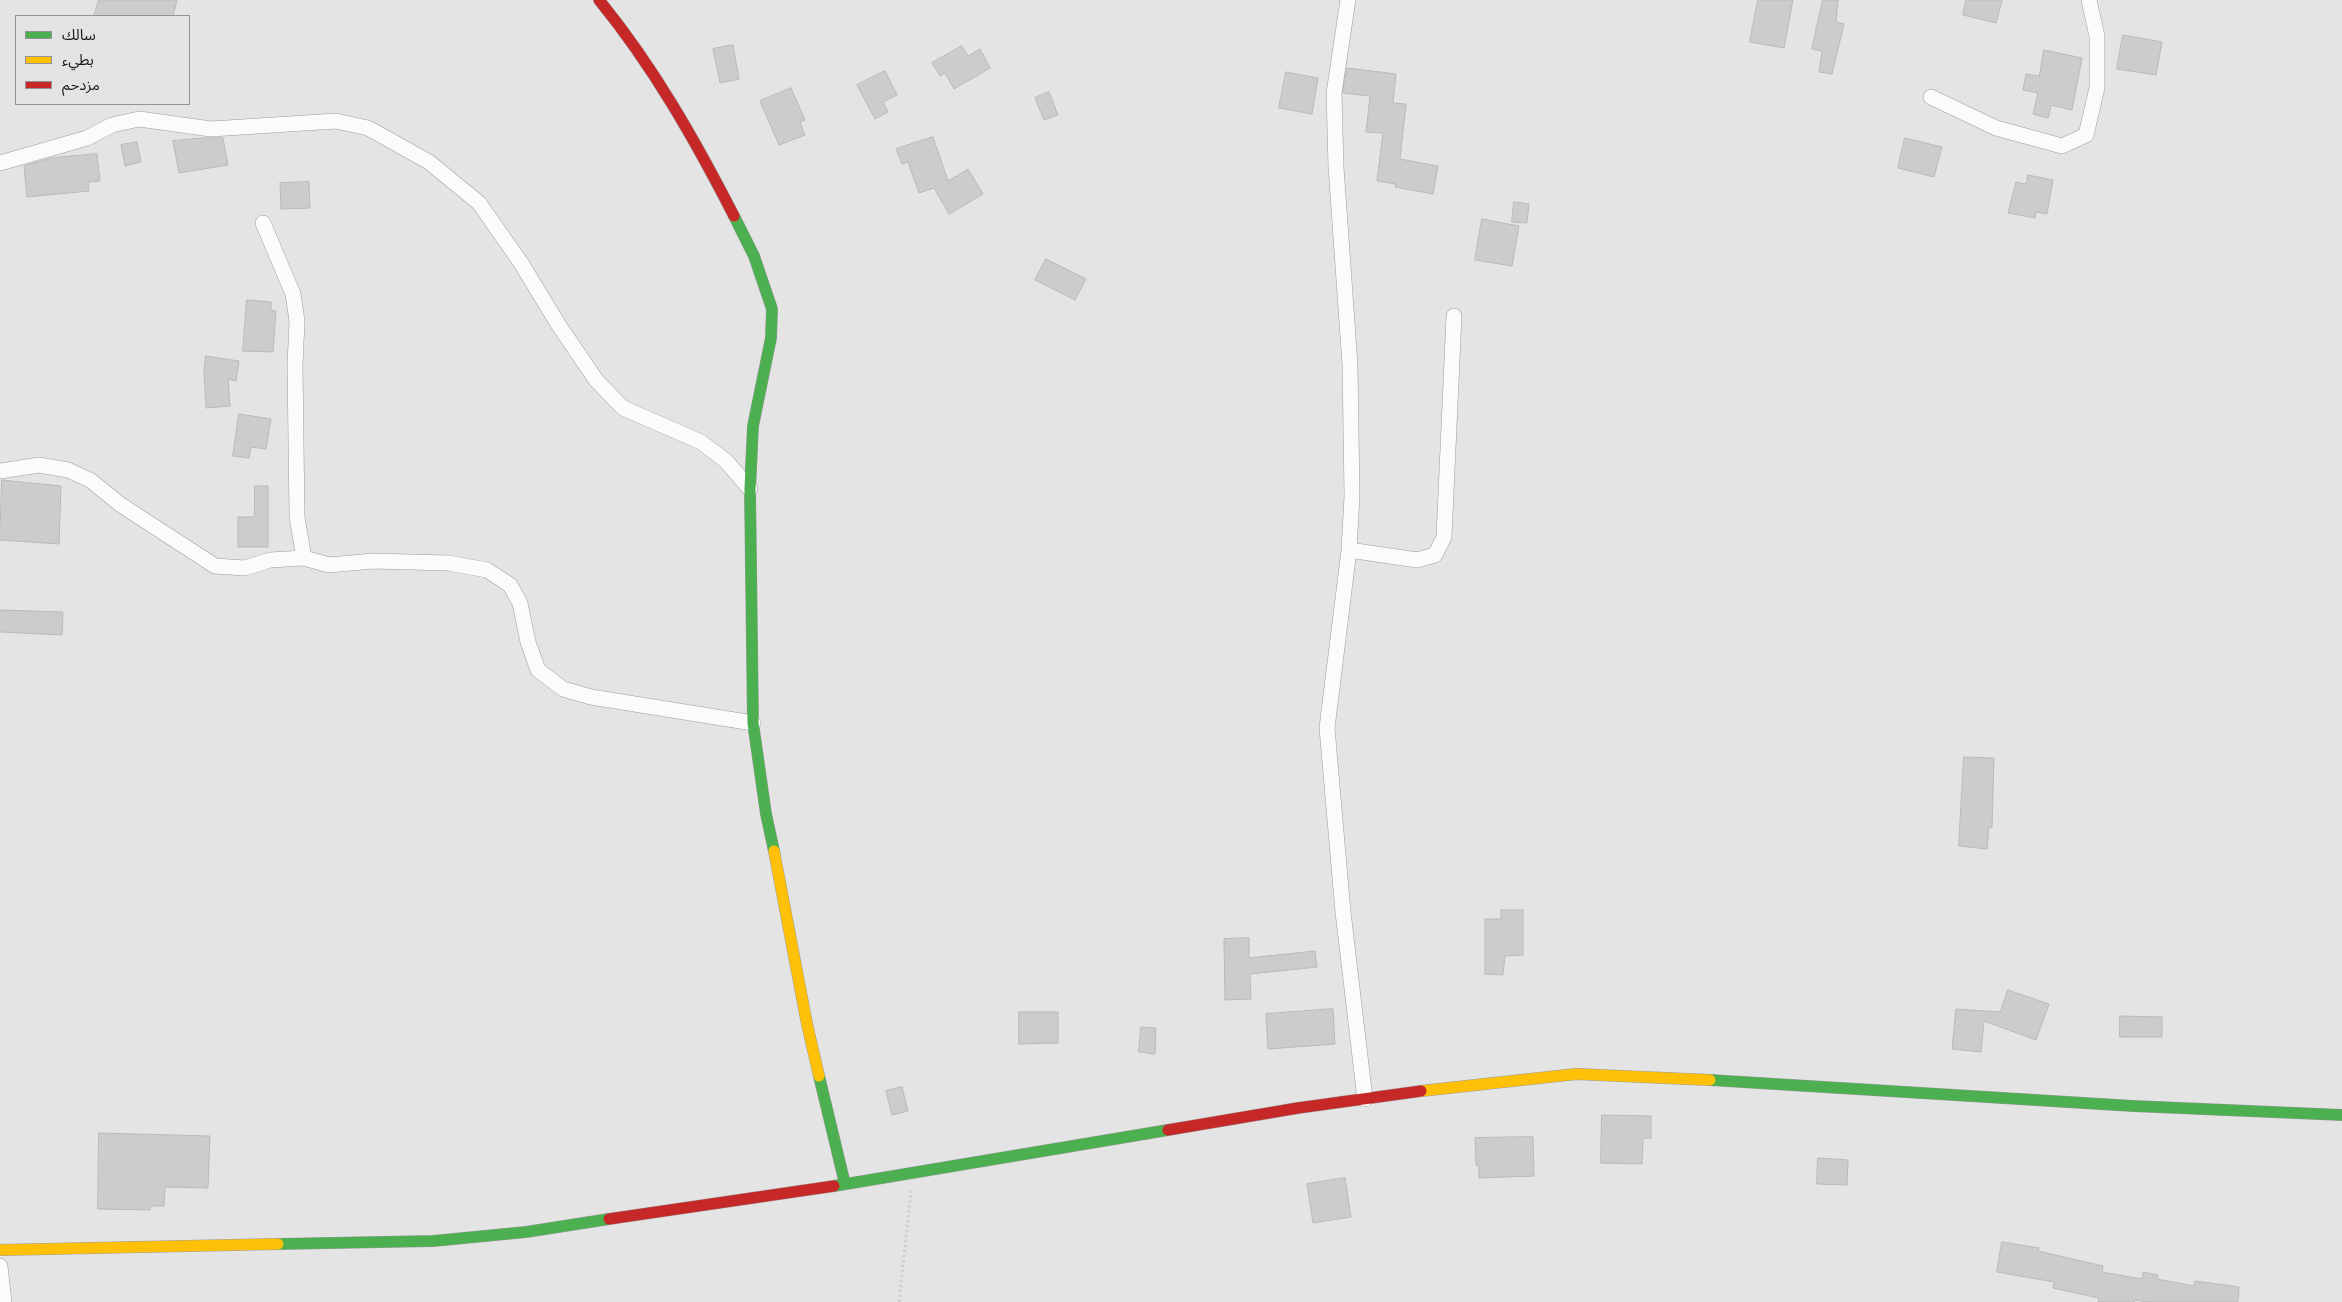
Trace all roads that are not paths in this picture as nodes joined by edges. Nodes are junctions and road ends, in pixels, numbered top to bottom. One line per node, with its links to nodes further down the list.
1 (599, 0): 9 (street)
2 (1348, 0): 10 (street)
3 (2089, 0): 4 (street)
4 (1932, 97)
5 (0, 163): 9 (street)
6 (263, 223): 11 (street)
7 (1454, 316): 10 (street)
8 (0, 471): 11 (street)
9 (750, 489): 12 (street)
10 (1349, 550): 13 (street)
11 (304, 558): 12 (street)
12 (753, 723): 15 (street)
13 (1365, 1099): 14 (street); 15 (street)
14 (2342, 1115)
15 (845, 1184): 16 (street)
16 (0, 1250)
17 (0, 1266): 18 (street)
18 (4, 1302)

